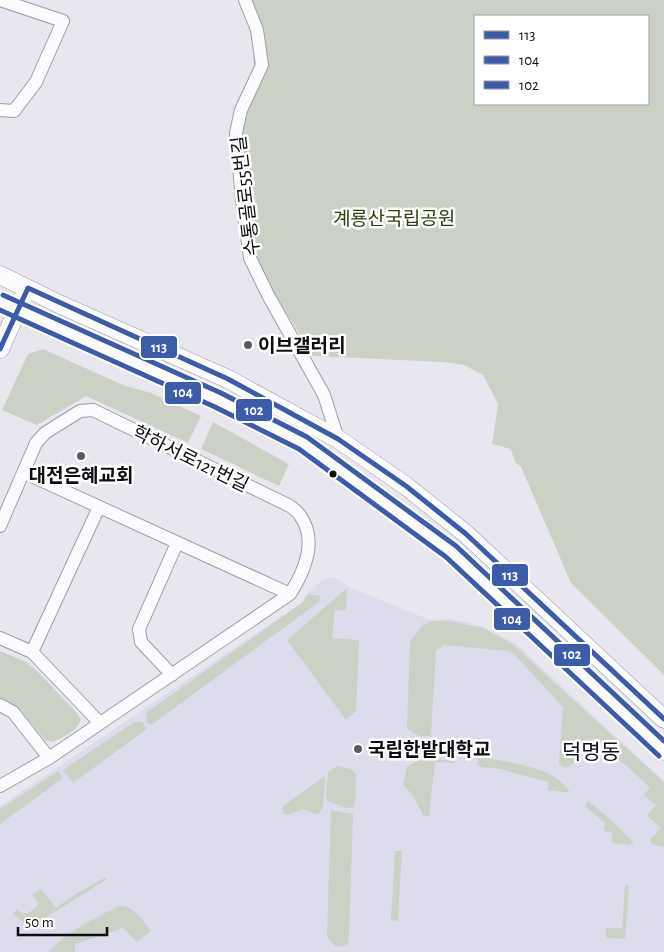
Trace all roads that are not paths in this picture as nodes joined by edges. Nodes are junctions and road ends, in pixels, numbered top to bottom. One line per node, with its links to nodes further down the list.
1 (0, 0): 3 (street)
2 (245, 0): 9 (street, 수통골로55번길)
3 (0, 110)
4 (0, 275): 5 (street)
5 (28, 288): 7 (street); 9 (street)
6 (0, 302): 7 (street)
7 (18, 310): 8 (street); 21 (street)
8 (0, 349)
9 (338, 439): 19 (street)
10 (24, 473): 11 (street); 12 (street, 학하서로121번길); 14 (street, 학하서로121번길)
11 (99, 507): 13 (street); 16 (street)
12 (0, 526)
13 (177, 543): 14 (street); 17 (street)
14 (290, 594): 17 (street, 학하서로121번길)
15 (0, 638): 16 (street)
16 (32, 652): 20 (street)
17 (172, 675): 20 (street, 학하서로121번길)
18 (0, 705): 22 (street)
19 (664, 719)
20 (100, 723): 22 (street, 학하서로121번길)
21 (664, 751)
22 (49, 758): 23 (street, 학하서로121번길)
23 (0, 786)

